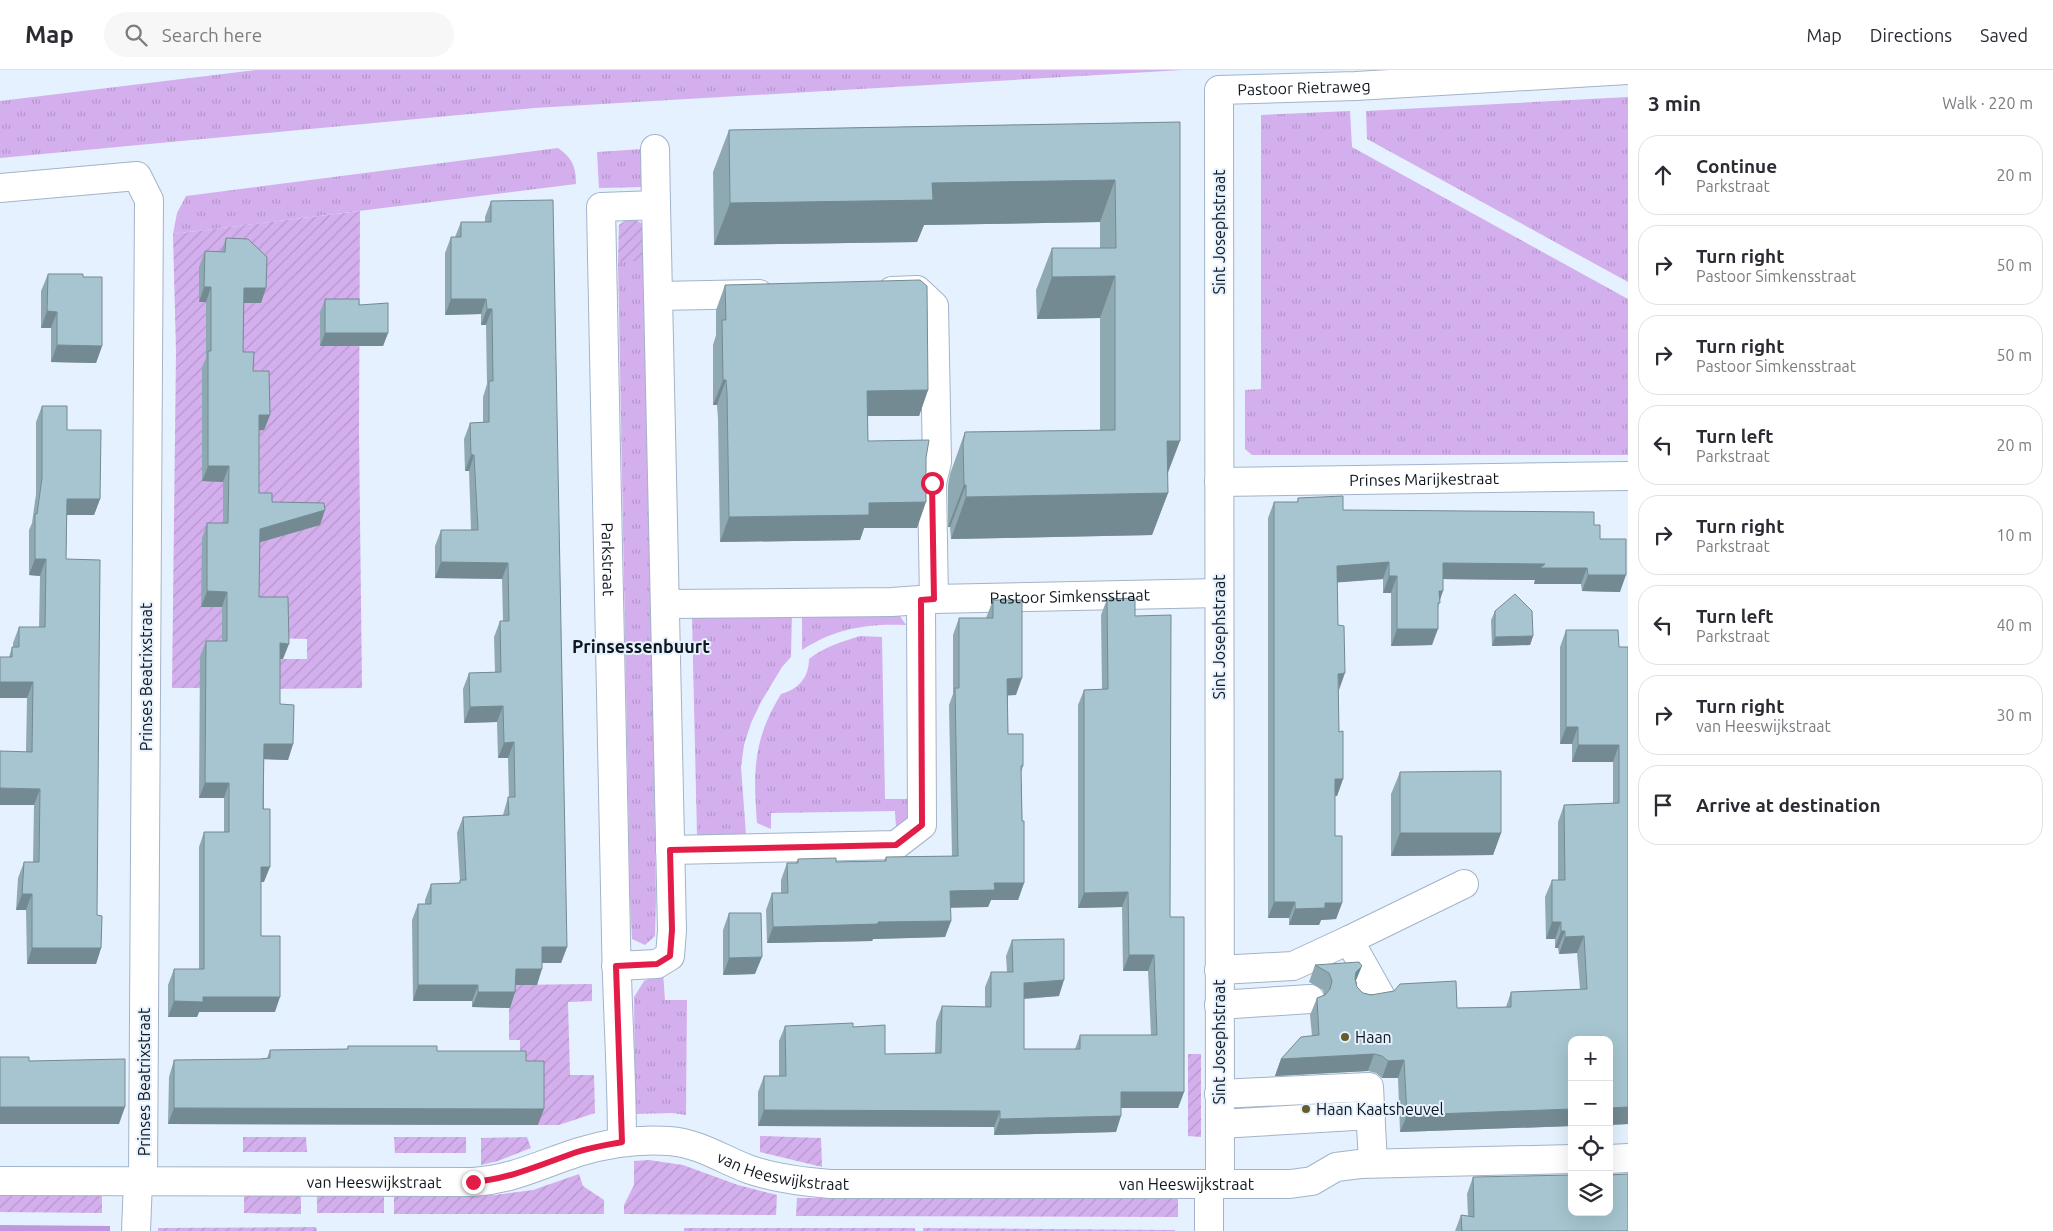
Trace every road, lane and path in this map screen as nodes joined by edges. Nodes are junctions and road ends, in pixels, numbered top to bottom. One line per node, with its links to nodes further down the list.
1 (1628, 70): 2 (street, Pastoor Rietraweg)
2 (1219, 90): 10 (street, Sint Josephstraat)
3 (656, 149): 5 (street)
4 (0, 188): 29 (street, Prinses Beatrixstraat)
5 (656, 205): 8 (street); 17 (street, Parkstraat)
6 (867, 291): 12 (street)
7 (788, 293): 8 (street)
8 (658, 296): 13 (street)
9 (1628, 476): 10 (street, Prinses Marijkestraat)
10 (1219, 482): 11 (street, Sint Josephstraat)
11 (1219, 593): 12 (street, Pastoor Simkensstraat); 18 (street, Sint Josephstraat)
12 (927, 600): 13 (street, Pastoor Simkensstraat); 14 (street)
13 (665, 604): 14 (street)
14 (670, 850): 17 (street)
15 (1464, 884): 16 (street)
16 (1349, 940): 18 (street); 19 (street)
17 (616, 966): 23 (street, Parkstraat)
18 (1219, 970): 21 (street, Sint Josephstraat)
19 (1372, 995)
20 (1302, 999): 21 (street)
21 (1219, 1005): 22 (street, Sint Josephstraat)
22 (1220, 1109): 27 (street); 30 (street, Sint Josephstraat)
23 (622, 1142): 29 (street, van Heeswijkstraat); 30 (street, van Heeswijkstraat)
24 (1628, 1158): 26 (street)
25 (1568, 1159): 27 (street, van Heeswijkstraat)
26 (1613, 1159)
27 (1373, 1163): 30 (street, van Heeswijkstraat)
28 (0, 1181): 29 (street, van Heeswijkstraat)
29 (140, 1181): 31 (street, Prinses Beatrixstraat)
30 (1214, 1184): 32 (street, Sint Josephstraat)
31 (136, 1231)
32 (1209, 1231)

